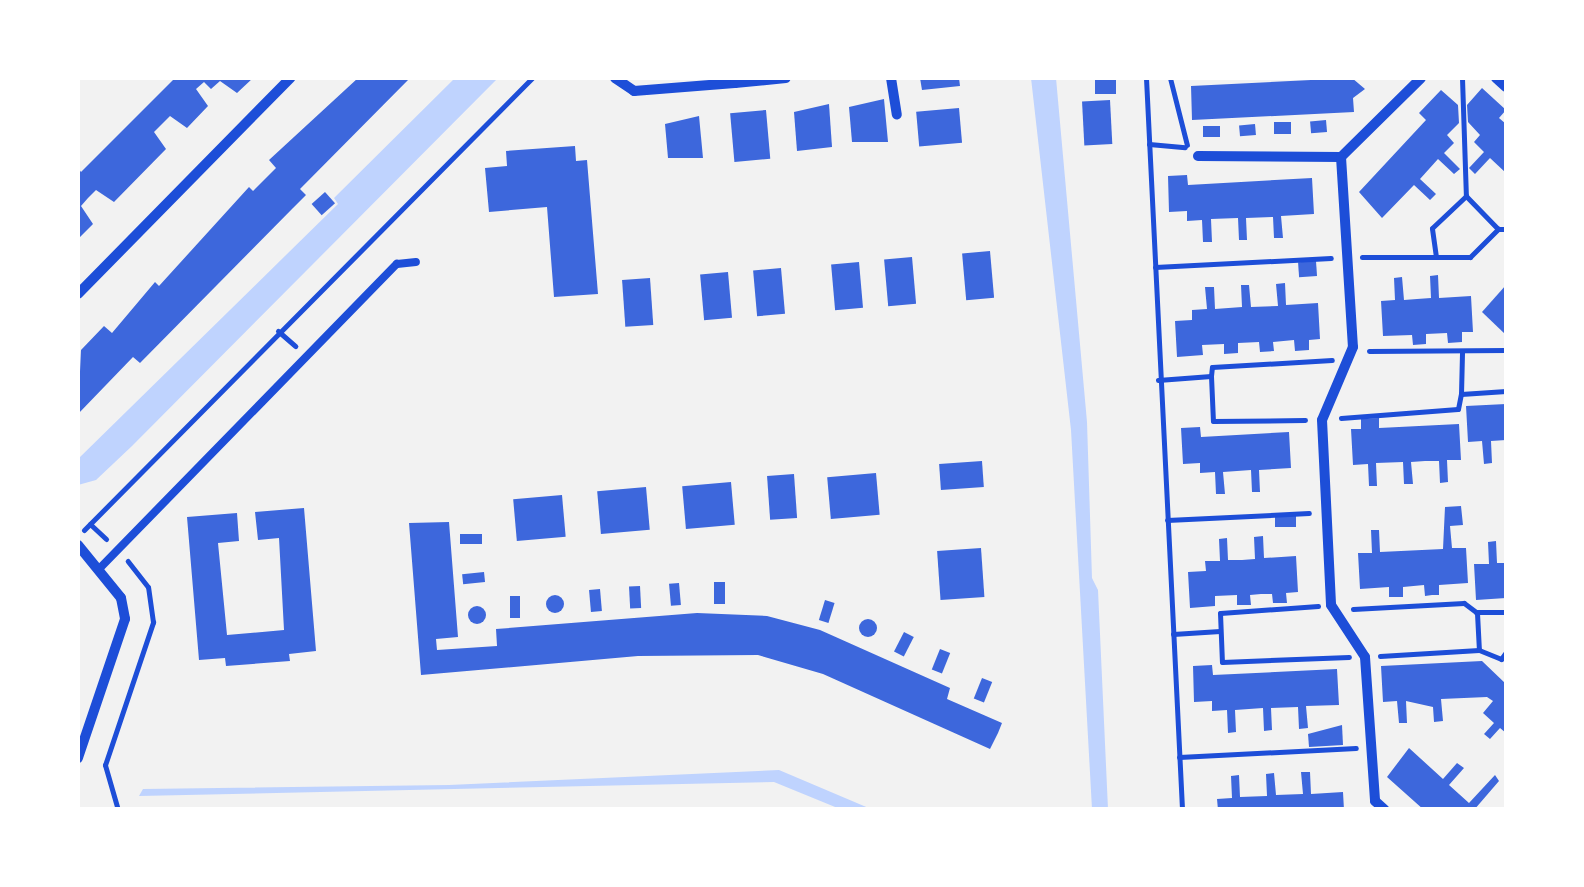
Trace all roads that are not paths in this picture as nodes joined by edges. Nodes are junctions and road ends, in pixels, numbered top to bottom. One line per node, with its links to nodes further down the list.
1 (290, 78): 13 (street)
2 (614, 78): 7 (street)
3 (786, 78): 7 (street)
4 (890, 78): 9 (street)
5 (1422, 78): 11 (street)
6 (1496, 78): 8 (street)
7 (737, 80)
8 (1506, 87)
9 (896, 115)
10 (1198, 156): 11 (street)
11 (1341, 157): 17 (street)
12 (416, 262): 15 (lane)
13 (78, 294)
14 (78, 545): 15 (street)
15 (100, 568): 16 (street)
16 (78, 758)
17 (1385, 810)

